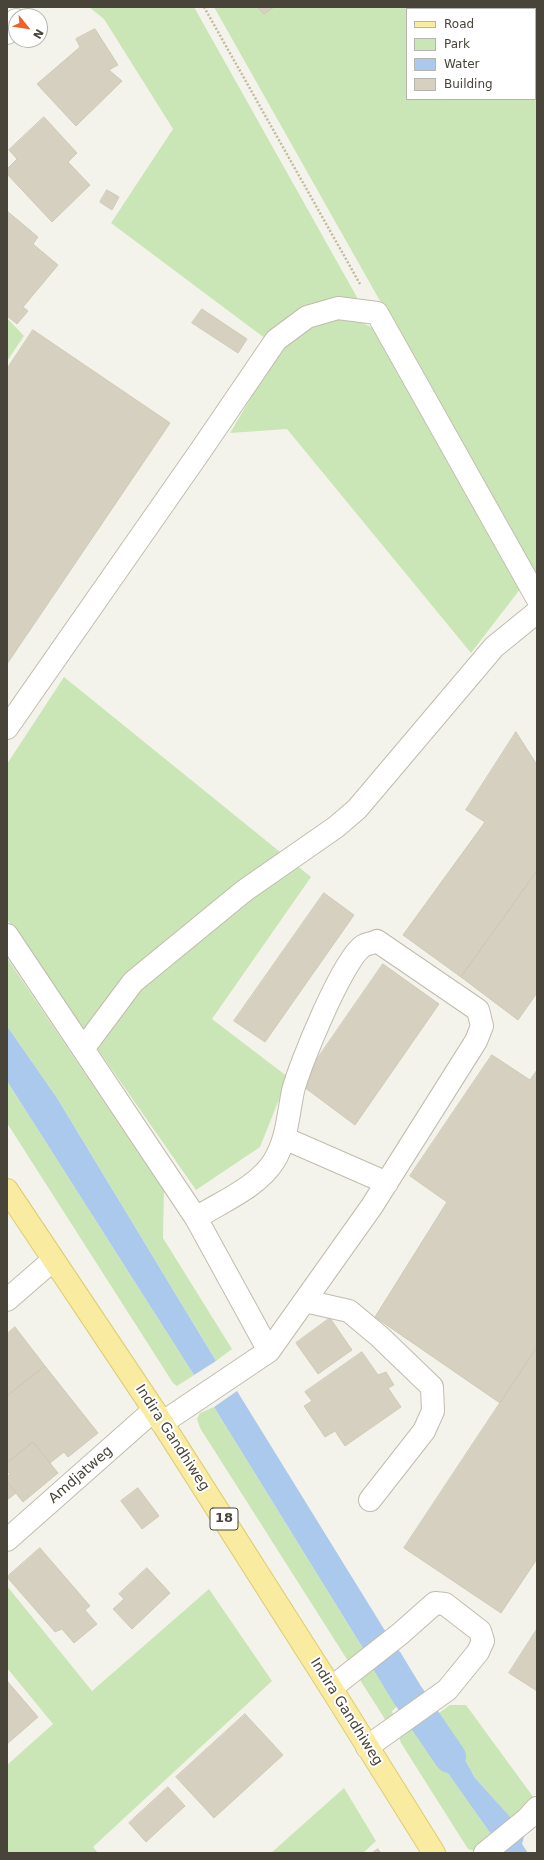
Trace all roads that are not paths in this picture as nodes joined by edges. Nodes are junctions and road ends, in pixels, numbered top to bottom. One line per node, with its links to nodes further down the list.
1 (537, 598): 3 (street)
2 (537, 612): 5 (street)
3 (7, 728)
4 (7, 934): 5 (street)
5 (83, 1049): 9 (street)
6 (284, 1138): 7 (street); 7 (street); 9 (street)
7 (387, 1183): 12 (street)
8 (7, 1190): 10 (main road, Indira Gandhiweg / 18)
9 (196, 1218): 13 (street)
10 (53, 1260): 11 (street); 14 (main road, Indira Gandhiweg / 18)
11 (7, 1300)
12 (305, 1301): 13 (street); 15 (street)
13 (269, 1351): 14 (street, Amdjatweg)
14 (158, 1416): 16 (street, Amdjatweg); 17 (main road, Indira Gandhiweg / 18)
15 (370, 1500)
16 (7, 1540)
17 (331, 1688): 18 (main road, Indira Gandhiweg / 18); 18 (street)
18 (367, 1747): 20 (main road, Indira Gandhiweg / 18)
19 (532, 1814): 21 (street)
20 (434, 1853)
21 (485, 1853)

